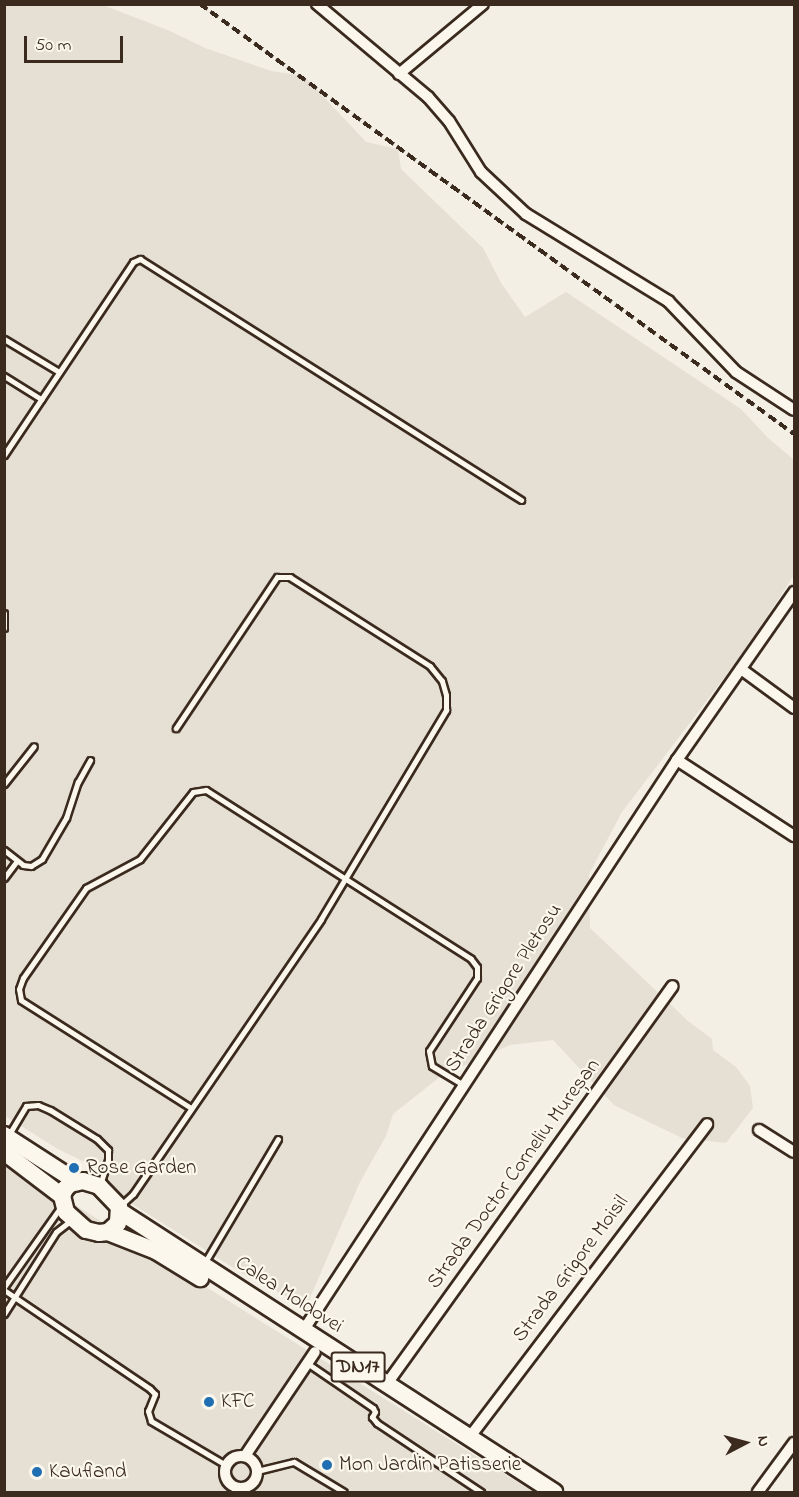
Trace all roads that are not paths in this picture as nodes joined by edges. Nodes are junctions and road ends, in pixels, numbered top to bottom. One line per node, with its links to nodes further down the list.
1 (317, 4): 3 (street)
2 (483, 4): 3 (street)
3 (399, 74): 8 (street)
4 (4, 339): 5 (lane)
5 (59, 372): 7 (lane); 10 (lane)
6 (4, 376): 7 (lane)
7 (41, 399): 9 (lane)
8 (795, 410)
9 (4, 455)
10 (520, 500)
11 (795, 592): 14 (street, Strada Grigore Pletosu)
12 (4, 613): 13 (lane)
13 (4, 628)
14 (741, 669): 15 (street); 19 (street, Strada Grigore Pletosu)
15 (795, 708)
16 (176, 728): 25 (lane)
17 (34, 746): 20 (lane)
18 (90, 760): 23 (lane)
19 (677, 760): 21 (street); 27 (street, Strada Grigore Pletosu)
20 (4, 784)
21 (795, 836)
22 (4, 850): 23 (lane)
23 (17, 861): 24 (lane)
24 (4, 878)
25 (345, 878): 27 (lane); 28 (lane); 28 (lane)
26 (673, 986): 46 (street, Strada Doctor Corneliu Mureșan)
27 (464, 1085): 44 (street, Strada Grigore Pletosu)
28 (191, 1108): 37 (lane)
29 (706, 1124): 47 (street, Strada Grigore Moisil)
30 (759, 1130): 33 (street)
31 (278, 1139): 40 (lane)
32 (6, 1142): 34 (main road); 35 (lane); 36 (main road)
33 (795, 1152)
34 (77, 1182): 35 (main road); 36 (main road)
35 (99, 1186): 37 (main road)
36 (63, 1200): 38 (main road); 41 (lane)
37 (120, 1210): 39 (main road); 40 (main road, Calea Moldovei / DN17)
38 (72, 1220): 39 (main road); 42 (lane)
39 (108, 1232): 45 (main road, Calea Moldovei / DN17)
40 (202, 1266): 44 (main road, Calea Moldovei / DN17)
41 (4, 1288): 42 (lane)
42 (15, 1297): 43 (lane); 50 (lane)
43 (4, 1314)
44 (303, 1331): 46 (main road, Calea Moldovei / DN17)
45 (311, 1358): 49 (street); 54 (lane); 55 (main road, Calea Moldovei / DN17)
46 (386, 1385): 47 (main road, Calea Moldovei / DN17)
47 (469, 1438): 56 (main road, Calea Moldovei / DN17)
48 (795, 1443): 57 (street)
49 (245, 1456): 50 (street); 51 (street)
50 (226, 1465): 52 (street)
51 (257, 1471): 52 (street); 53 (lane)
52 (228, 1489)
53 (344, 1492)
54 (481, 1492)
55 (533, 1492)
56 (554, 1492)
57 (758, 1492)

